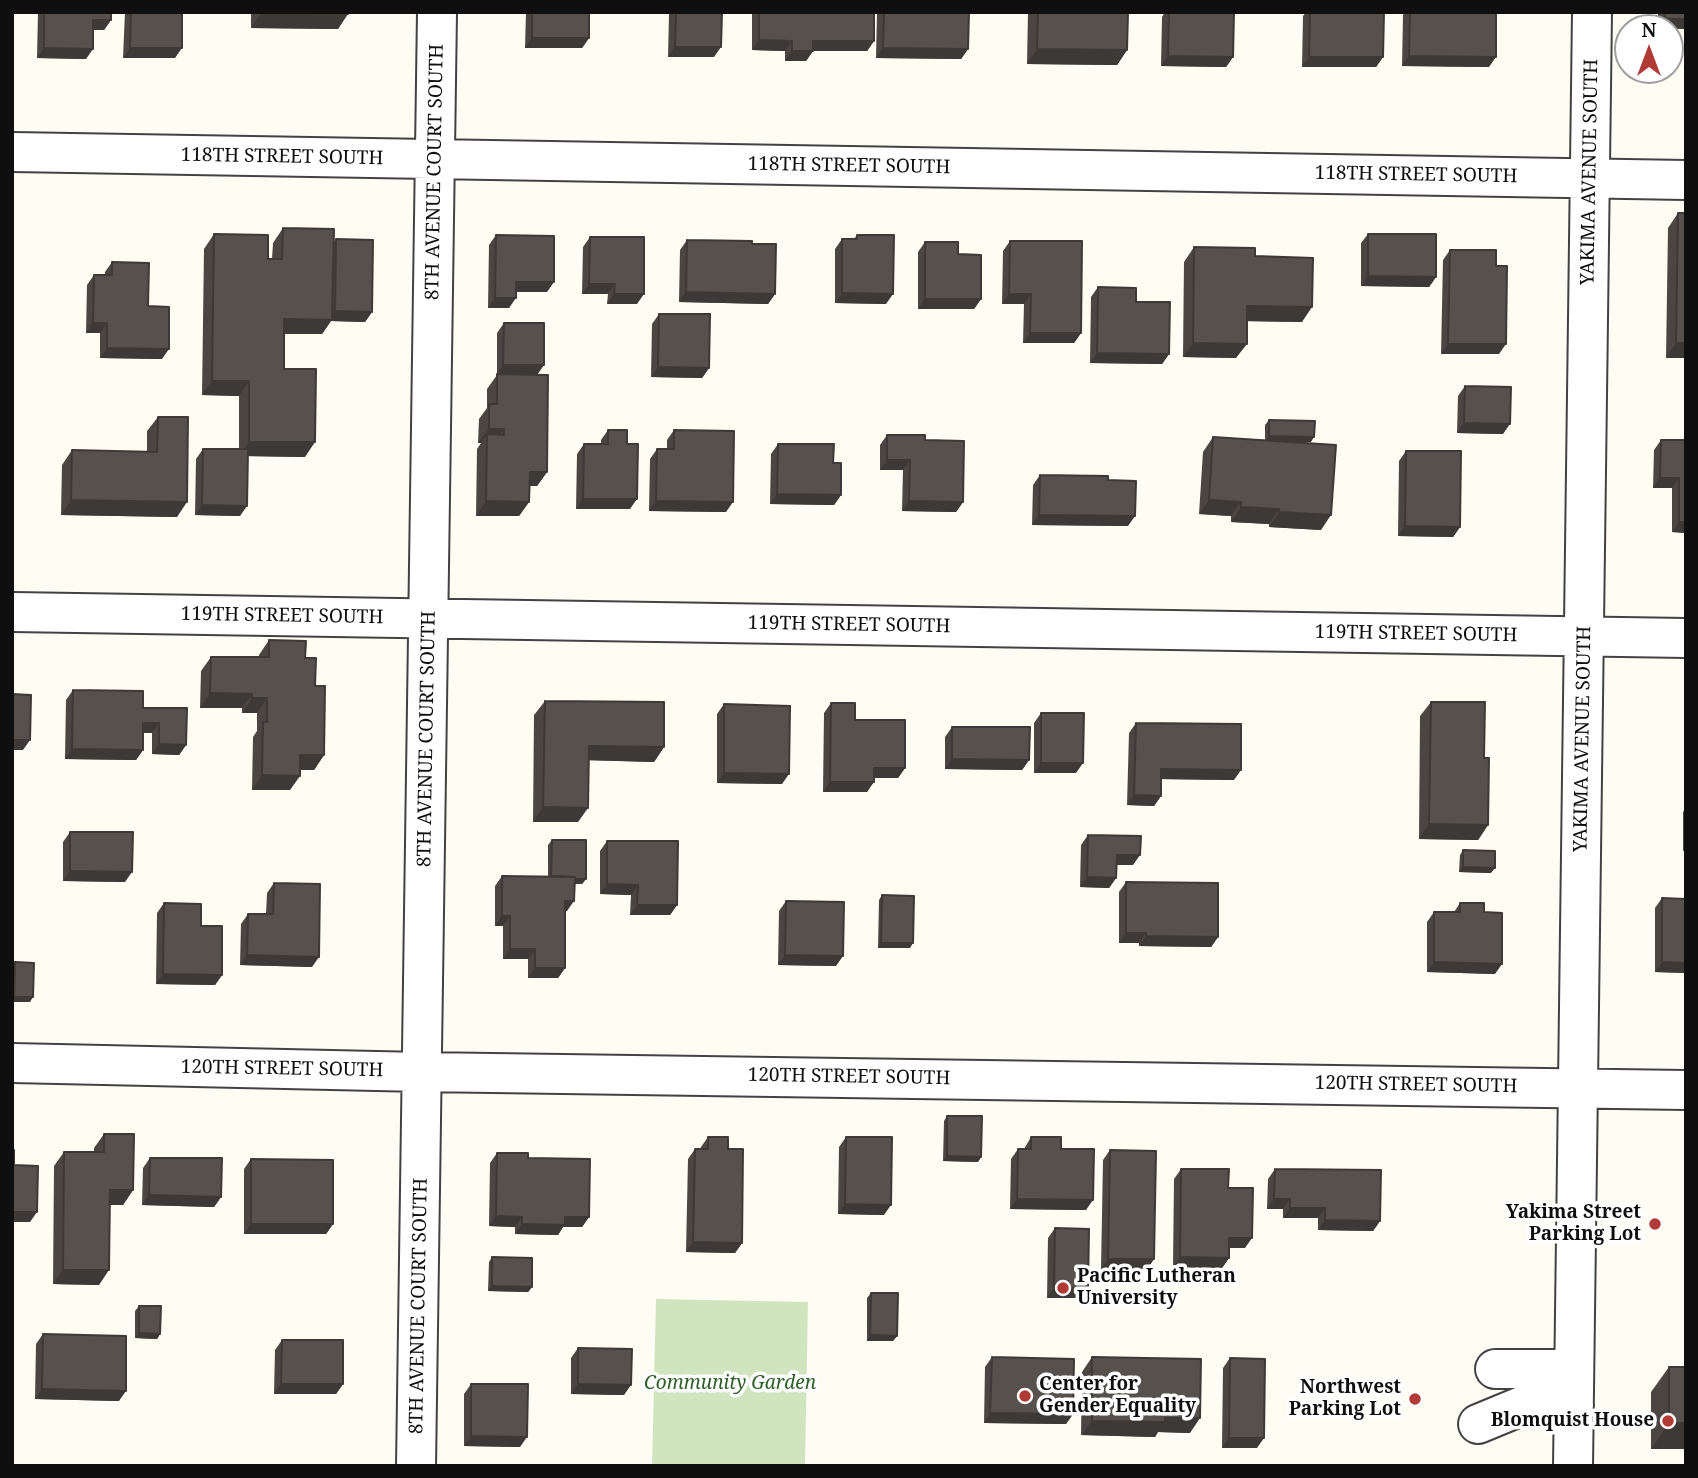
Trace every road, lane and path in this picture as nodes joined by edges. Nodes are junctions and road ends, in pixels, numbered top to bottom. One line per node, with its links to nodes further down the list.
1 (437, 12): 4 (street, 8TH AVENUE COURT SOUTH)
2 (1592, 12): 5 (street, YAKIMA AVENUE SOUTH)
3 (12, 152): 4 (street, 118TH STREET SOUTH)
4 (435, 159): 5 (street, 118TH STREET SOUTH); 8 (street, 8TH AVENUE COURT SOUTH)
5 (1590, 178): 6 (street, 118TH STREET SOUTH); 9 (street, YAKIMA AVENUE SOUTH)
6 (1686, 180)
7 (12, 612): 8 (street, 119TH STREET SOUTH)
8 (428, 619): 9 (street, 119TH STREET SOUTH); 12 (street, 8TH AVENUE COURT SOUTH)
9 (1584, 637): 10 (street, 119TH STREET SOUTH); 13 (street, YAKIMA AVENUE SOUTH)
10 (1686, 638)
11 (12, 1063): 12 (street, 120TH STREET SOUTH)
12 (422, 1072): 13 (street, 120TH STREET SOUTH); 18 (street, 8TH AVENUE COURT SOUTH)
13 (1578, 1088): 14 (street, 120TH STREET SOUTH); 16 (street, YAKIMA AVENUE SOUTH)
14 (1686, 1090)
15 (1495, 1369): 16 (street)
16 (1574, 1387): 17 (street); 19 (street, YAKIMA AVENUE SOUTH)
17 (1478, 1424)
18 (416, 1466)
19 (1573, 1466)

